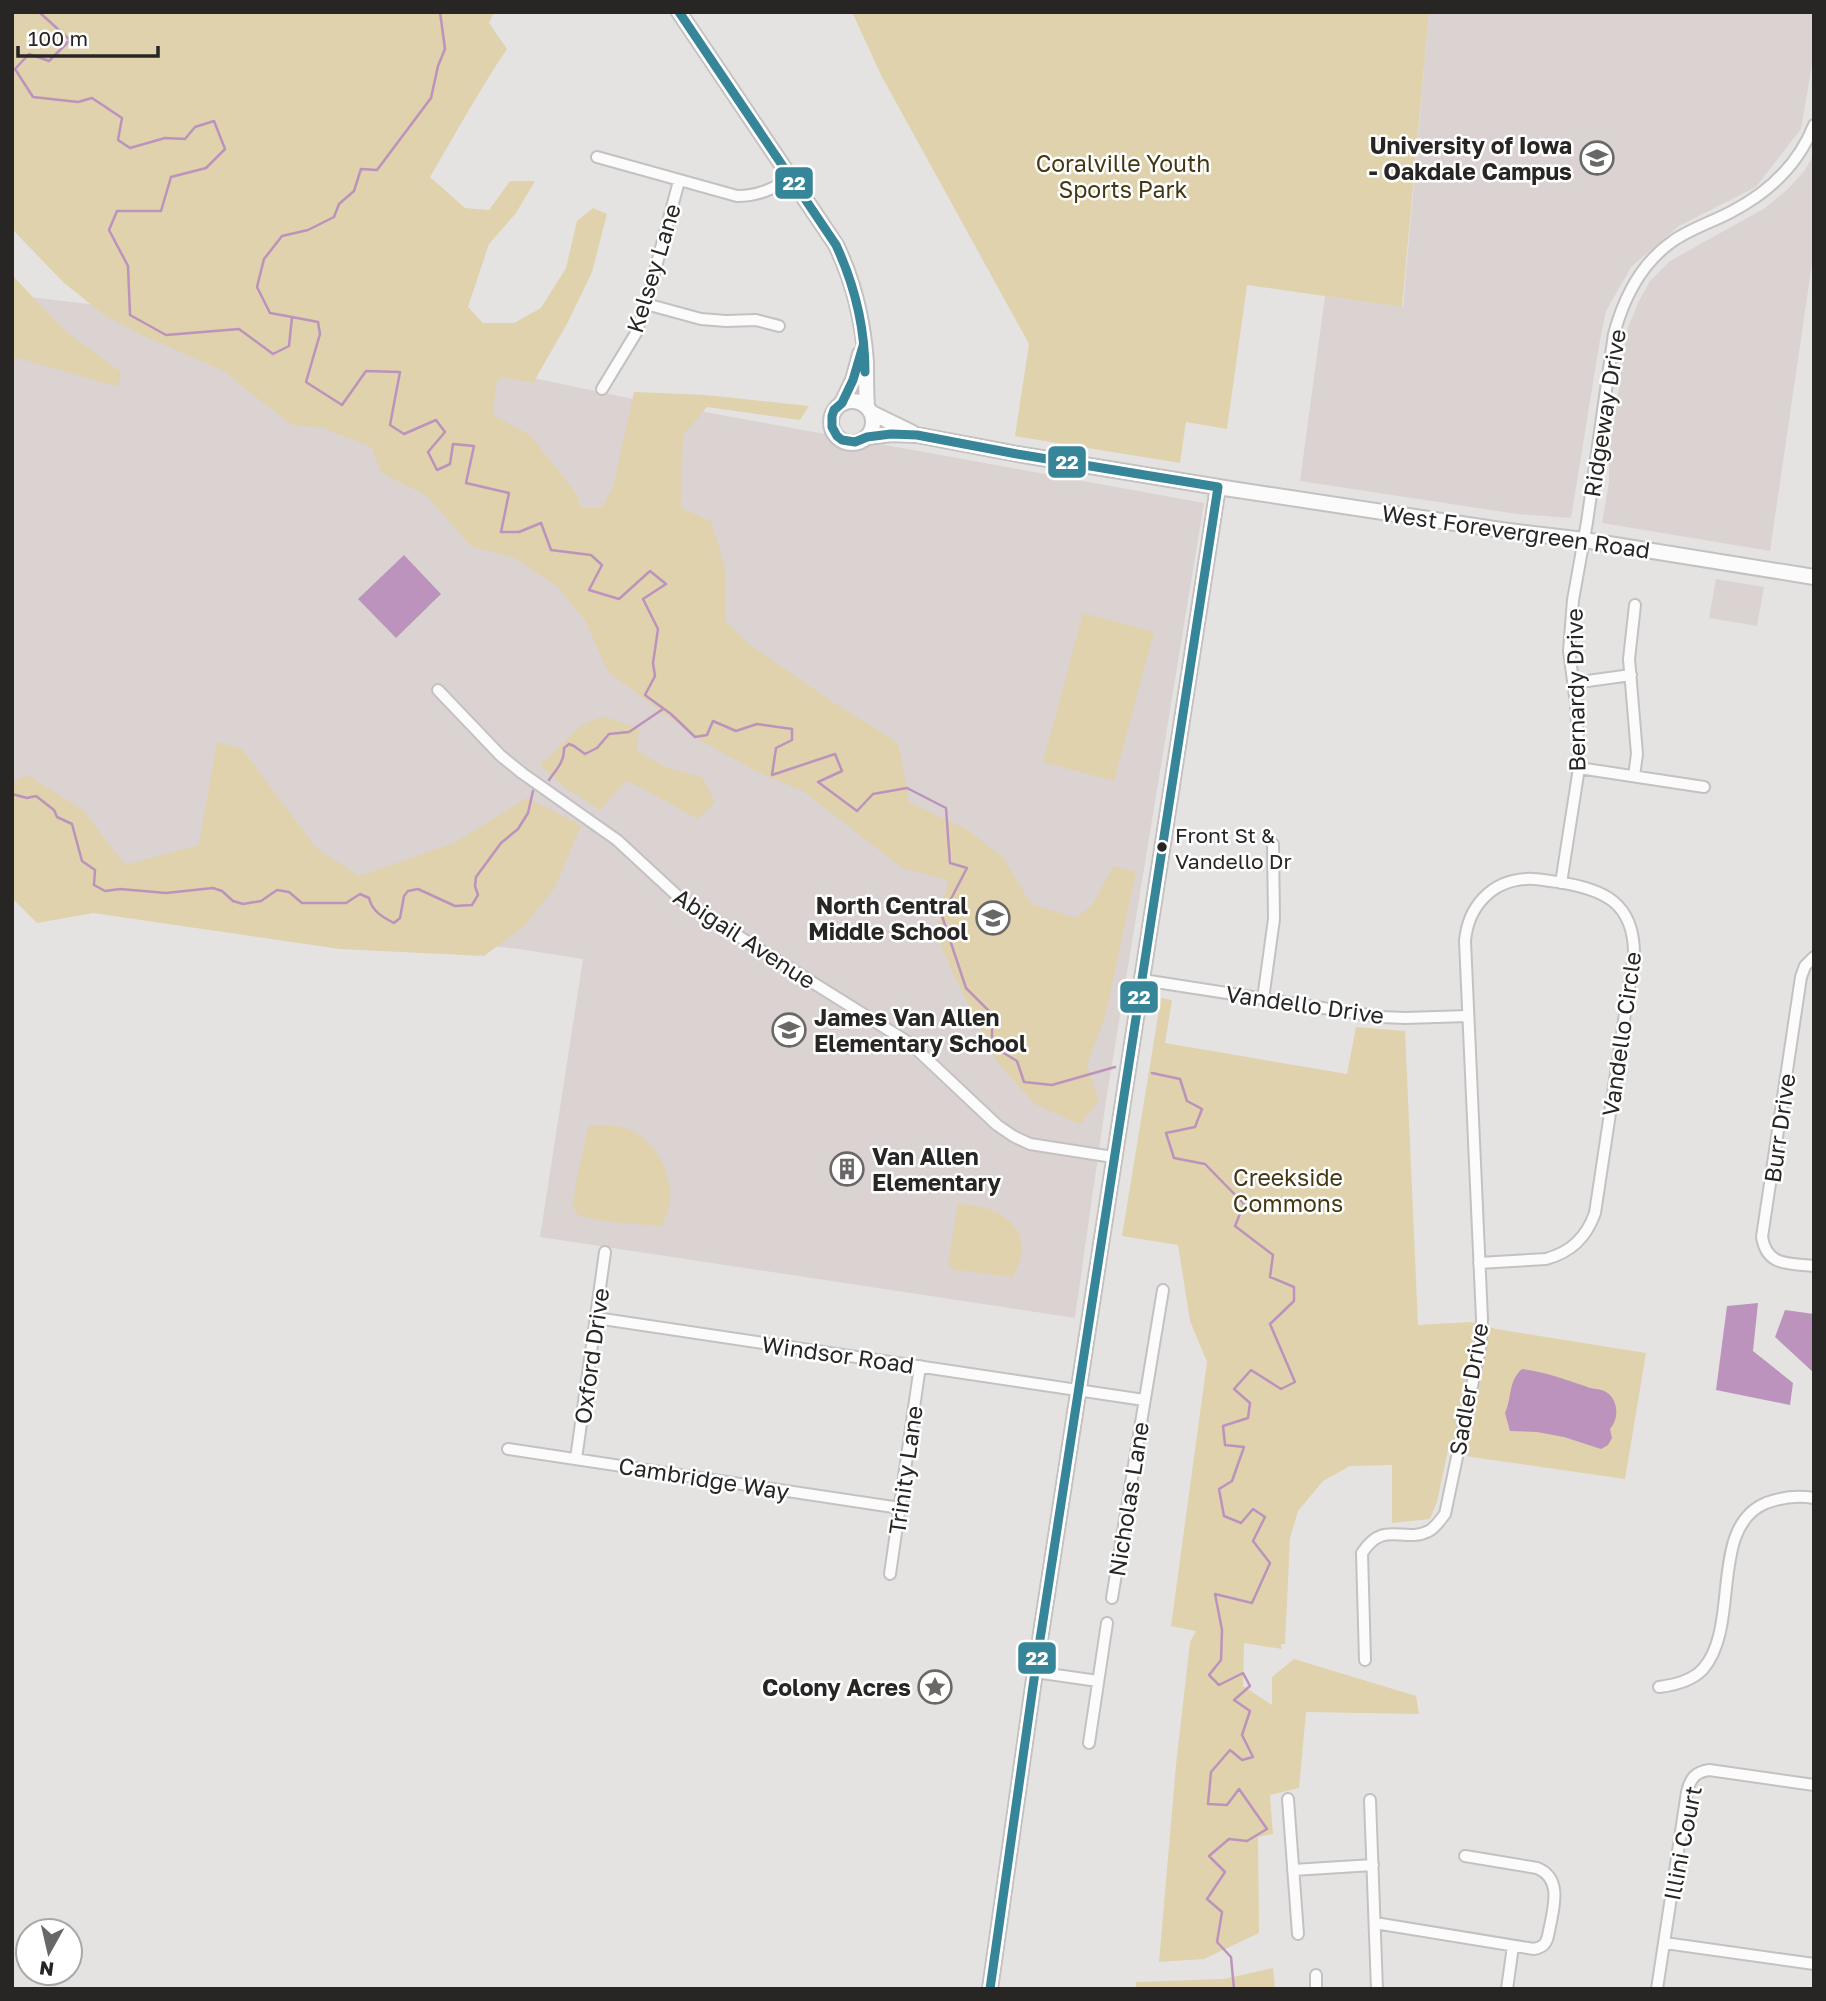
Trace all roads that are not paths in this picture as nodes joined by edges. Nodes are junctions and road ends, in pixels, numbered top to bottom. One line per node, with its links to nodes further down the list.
1 (679, 12): 4 (street)
2 (1814, 125): 15 (street, Ridgeway Drive)
3 (597, 157): 5 (street)
4 (792, 178): 5 (street); 8 (street)
5 (679, 181): 6 (street, Kelsey Lane)
6 (646, 304): 7 (street); 9 (street, Kelsey Lane)
7 (779, 326)
8 (863, 346): 10 (street); 11 (street)
9 (602, 389)
10 (842, 403): 11 (street); 13 (street)
11 (869, 410): 12 (street); 13 (street)
12 (917, 435): 13 (street); 14 (street, West Forevergreen Road)
13 (867, 437)
14 (1218, 486): 15 (street, West Forevergreen Road); 27 (street)
15 (1584, 540): 16 (street, West Forevergreen Road); 19 (street, Bernardy Drive)
16 (1814, 577)
17 (1635, 605): 18 (street)
18 (1630, 675): 19 (street); 22 (street)
19 (1573, 683): 21 (street, Bernardy Drive)
20 (438, 690): 30 (street, Abigail Avenue)
21 (1579, 768): 22 (street); 25 (street, Bernardy Drive)
22 (1634, 776): 23 (street)
23 (1704, 787)
24 (1273, 844): 28 (street)
25 (1562, 883): 29 (street, Vandello Circle); 32 (street, Vandello Circle)
26 (1814, 957): 33 (street, Burr Drive)
27 (1143, 980): 28 (street, Vandello Drive); 30 (street)
28 (1263, 999): 29 (street, Vandello Drive)
29 (1468, 1016): 32 (street, Sadler Drive)
30 (1114, 1157): 37 (street)
31 (605, 1252): 35 (street, Oxford Drive)
32 (1479, 1263): 46 (street, Sadler Drive)
33 (1814, 1266)
34 (1163, 1290): 38 (street, Nicholas Lane)
35 (596, 1318): 36 (street, Windsor Road); 40 (street, Oxford Drive)
36 (920, 1366): 37 (street, Windsor Road); 42 (street, Trinity Lane)
37 (1079, 1390): 38 (street, Nicholas Lane); 47 (street)
38 (1144, 1400): 44 (street, Nicholas Lane)
39 (508, 1449): 40 (street, Cambridge Way)
40 (576, 1459): 42 (street, Cambridge Way)
41 (1814, 1497): 49 (street)
42 (900, 1508): 43 (street, Trinity Lane)
43 (891, 1574)
44 (1112, 1598)
45 (1107, 1623): 48 (street)
46 (1365, 1660)
47 (1035, 1672): 48 (street); 63 (street)
48 (1098, 1681): 50 (street)
49 (1659, 1687)
50 (1089, 1743)
51 (1814, 1785): 59 (street, Illini Court)
52 (1288, 1799): 56 (street)
53 (1370, 1800): 55 (street)
54 (1465, 1856): 60 (street)
55 (1373, 1865): 56 (street); 57 (street)
56 (1293, 1870): 58 (street)
57 (1375, 1923): 60 (street); 65 (street)
58 (1298, 1934)
59 (1665, 1943): 61 (street); 67 (street, Illini Court)
60 (1513, 1946): 66 (street)
61 (1814, 1964)
62 (1316, 1975): 64 (street)
63 (990, 1989)
64 (1316, 1989)
65 (1377, 1989)
66 (1507, 1989)
67 (1657, 1989)

